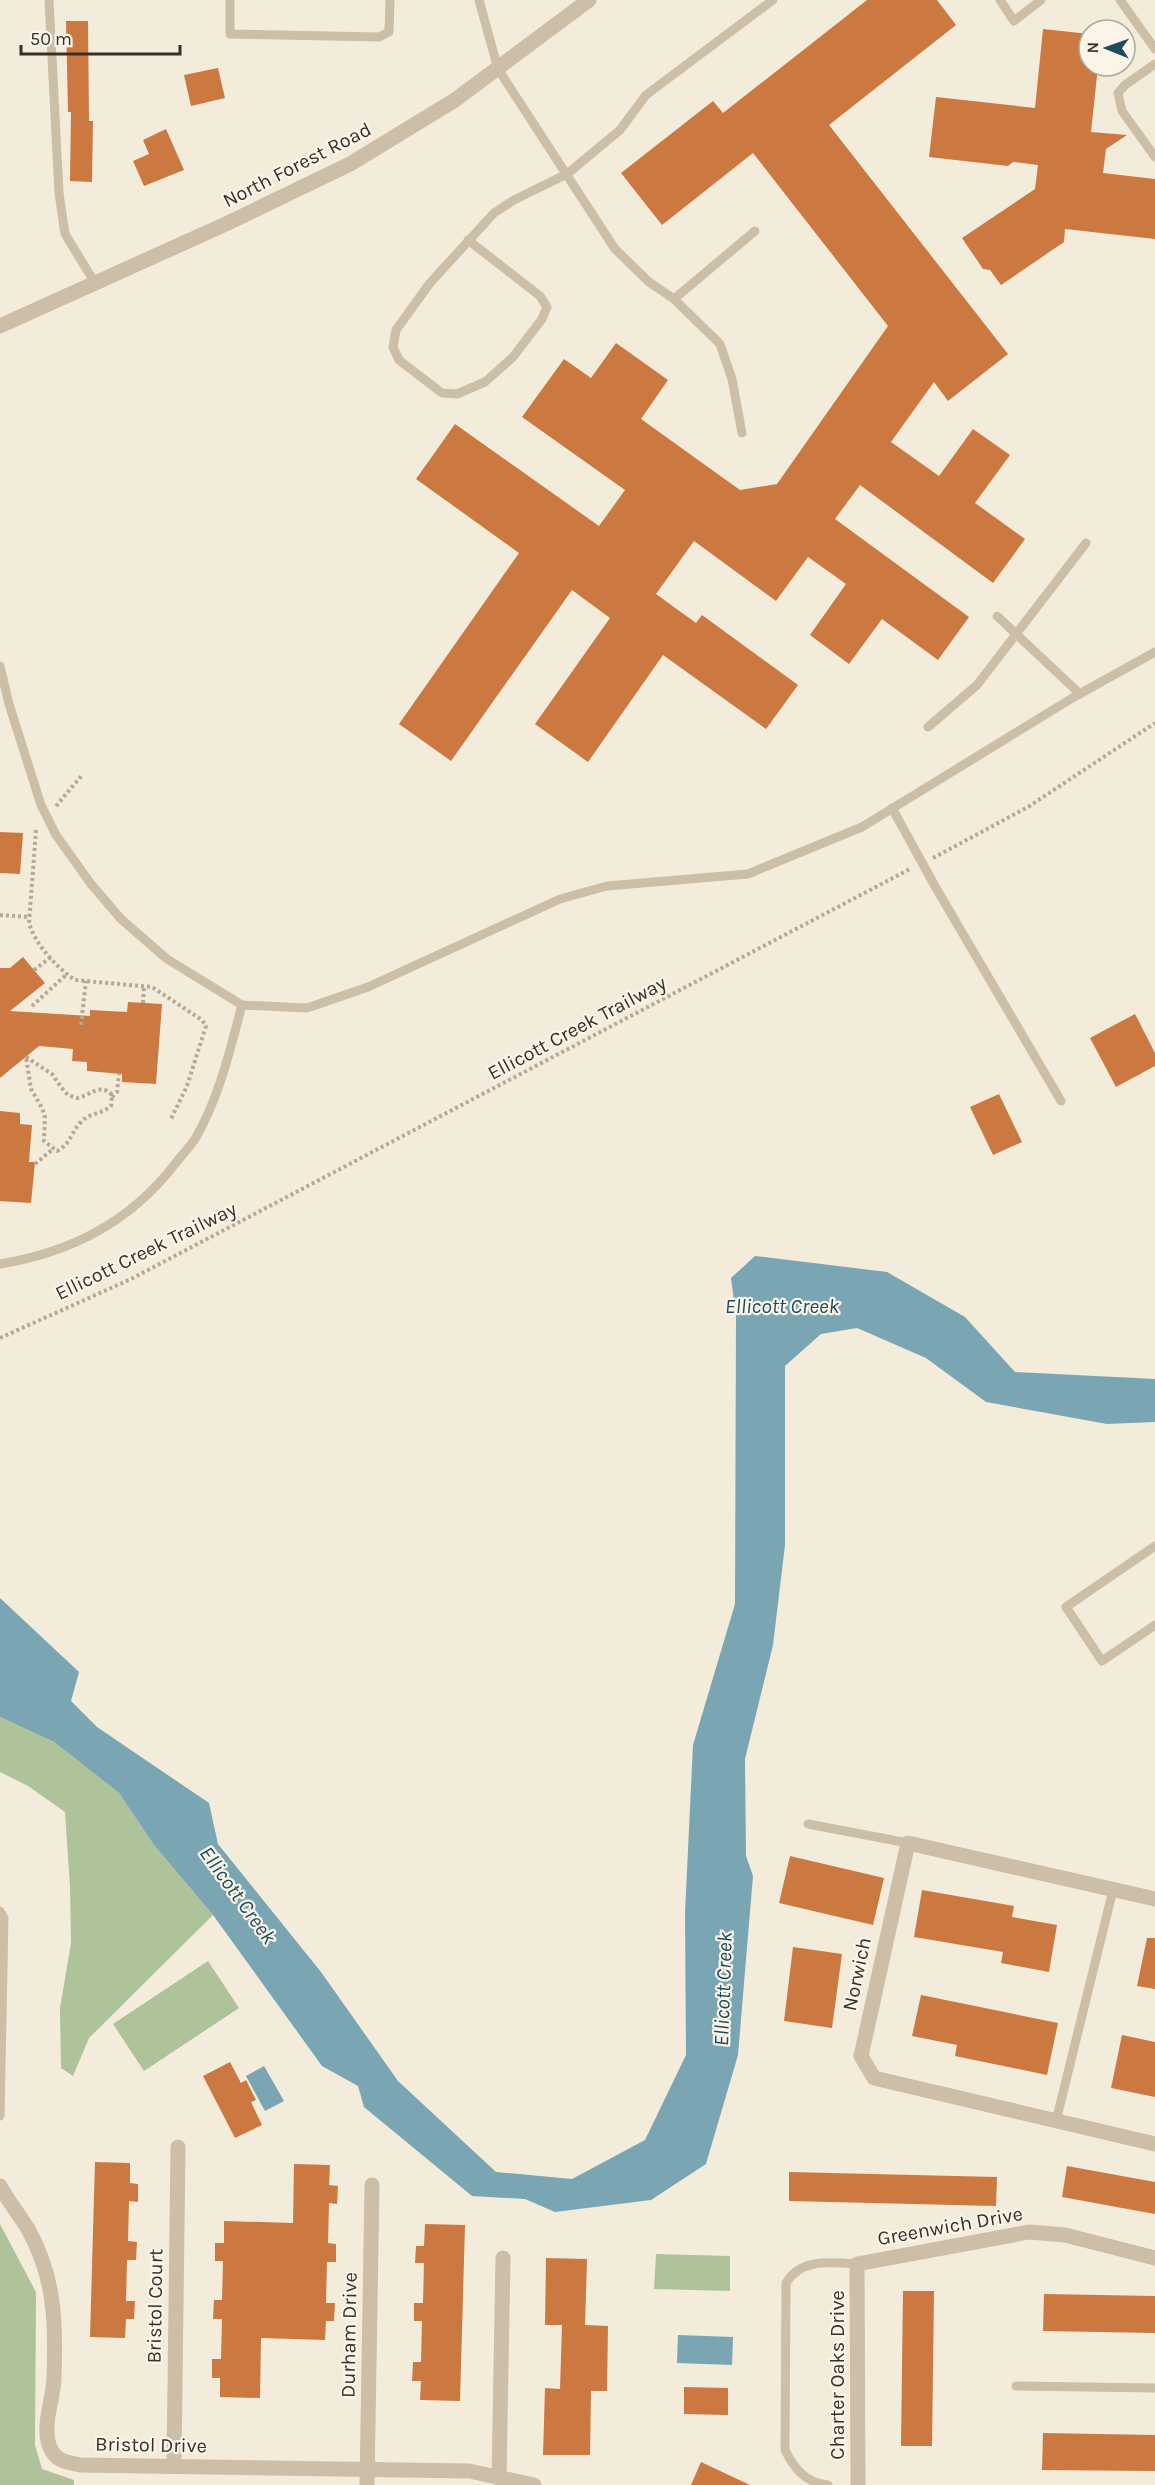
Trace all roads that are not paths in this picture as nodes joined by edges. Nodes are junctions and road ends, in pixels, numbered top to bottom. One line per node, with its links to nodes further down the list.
1 (49, 0): 17 (lane)
2 (230, 0): 3 (lane)
3 (390, 0)
4 (479, 0): 12 (lane)
5 (589, 0): 12 (street, North Forest Road)
6 (773, 0): 14 (lane)
7 (1000, 0): 8 (lane)
8 (1041, 0)
9 (1120, 0): 10 (lane)
10 (1155, 49)
11 (1155, 64): 13 (lane)
12 (498, 69): 14 (lane); 17 (street, North Forest Road)
13 (1155, 157)
14 (567, 174): 16 (lane); 18 (lane)
15 (755, 231): 18 (lane)
16 (468, 240): 16 (lane)
17 (95, 283): 19 (street, North Forest Road)
18 (674, 299): 20 (lane)
19 (0, 326)
20 (742, 433)
21 (1086, 543): 23 (lane)
22 (997, 616): 23 (lane)
23 (1018, 635): 26 (lane); 28 (lane)
24 (1155, 652): 26 (lane)
25 (0, 666): 27 (lane)
26 (1080, 694): 29 (lane)
27 (4, 705): 30 (lane)
28 (928, 727)
29 (892, 808): 30 (lane); 31 (lane)
30 (242, 1005): 32 (lane)
31 (1061, 1101)
32 (0, 1264)
33 (1155, 1546): 34 (lane)
34 (1155, 1625)
35 (808, 1824): 36 (lane)
36 (908, 1843): 37 (street); 41 (street, Norwich)
37 (1113, 1890): 38 (street); 41 (lane)
38 (1155, 1899)
39 (0, 1911): 40 (lane)
40 (0, 2116)
41 (1056, 2121): 42 (street, Norwich)
42 (1155, 2144)
43 (178, 2147): 51 (street, Bristol Court)
44 (372, 2185): 52 (street, Durham Drive)
45 (0, 2186): 51 (street, Bristol Drive)
46 (503, 2258): 53 (street)
47 (1155, 2258): 48 (street, Greenwich Drive)
48 (857, 2264): 55 (lane); 56 (street, Charter Oaks Drive)
49 (1016, 2386): 50 (lane)
50 (1155, 2388)
51 (174, 2466): 52 (street, Bristol Drive)
52 (367, 2477): 53 (street, Bristol Drive)
53 (498, 2478): 54 (street, Bristol Drive)
54 (534, 2485)
55 (828, 2485)
56 (858, 2485)

